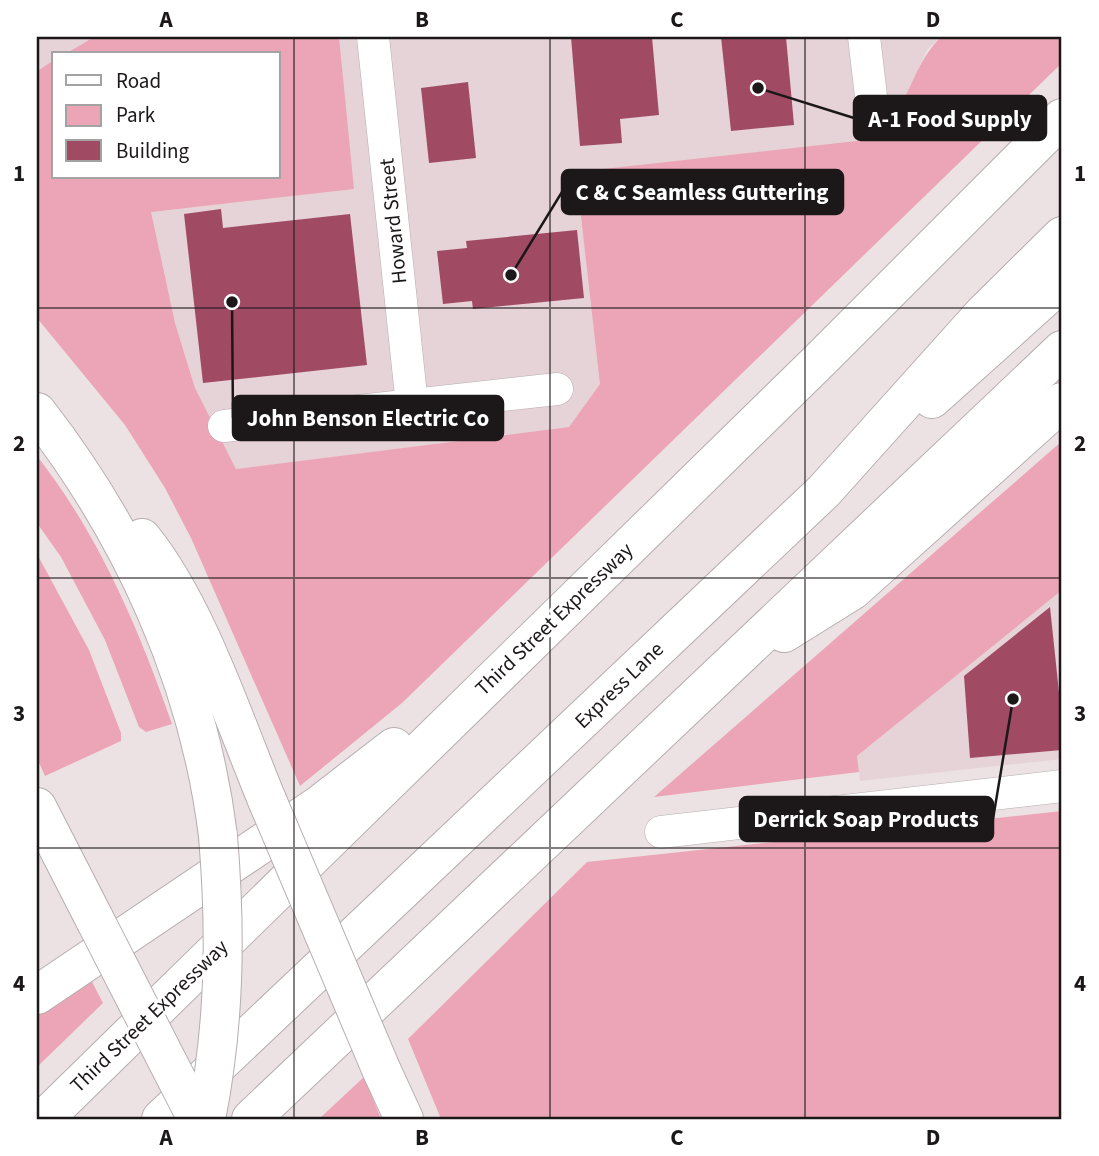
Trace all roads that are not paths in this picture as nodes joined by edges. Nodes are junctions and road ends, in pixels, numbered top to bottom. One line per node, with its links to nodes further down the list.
1 (373, 37): 10 (street, Howard Street)
2 (864, 37): 3 (street)
3 (873, 113)
4 (1062, 118): 15 (highway, Third Street Expressway)
5 (1062, 236): 13 (highway, Express Lane)
6 (1062, 282): 13 (highway)
7 (1062, 350): 16 (highway)
8 (557, 389): 10 (street)
9 (1062, 402): 16 (highway)
10 (412, 405): 12 (street)
11 (37, 412): 14 (highway)
12 (224, 426)
13 (824, 491): 22 (highway, Express Lane)
14 (95, 494): 24 (highway, bridge); 26 (highway, bridge)
15 (542, 631): 20 (highway); 21 (highway, Third Street Expressway)
16 (738, 655): 25 (highway)
17 (1062, 786): 19 (street)
18 (37, 807): 23 (highway, bridge)
19 (661, 832)
20 (37, 995)
21 (44, 1119)
22 (162, 1119)
23 (197, 1119)
24 (206, 1119)
25 (251, 1119)
26 (404, 1119)

